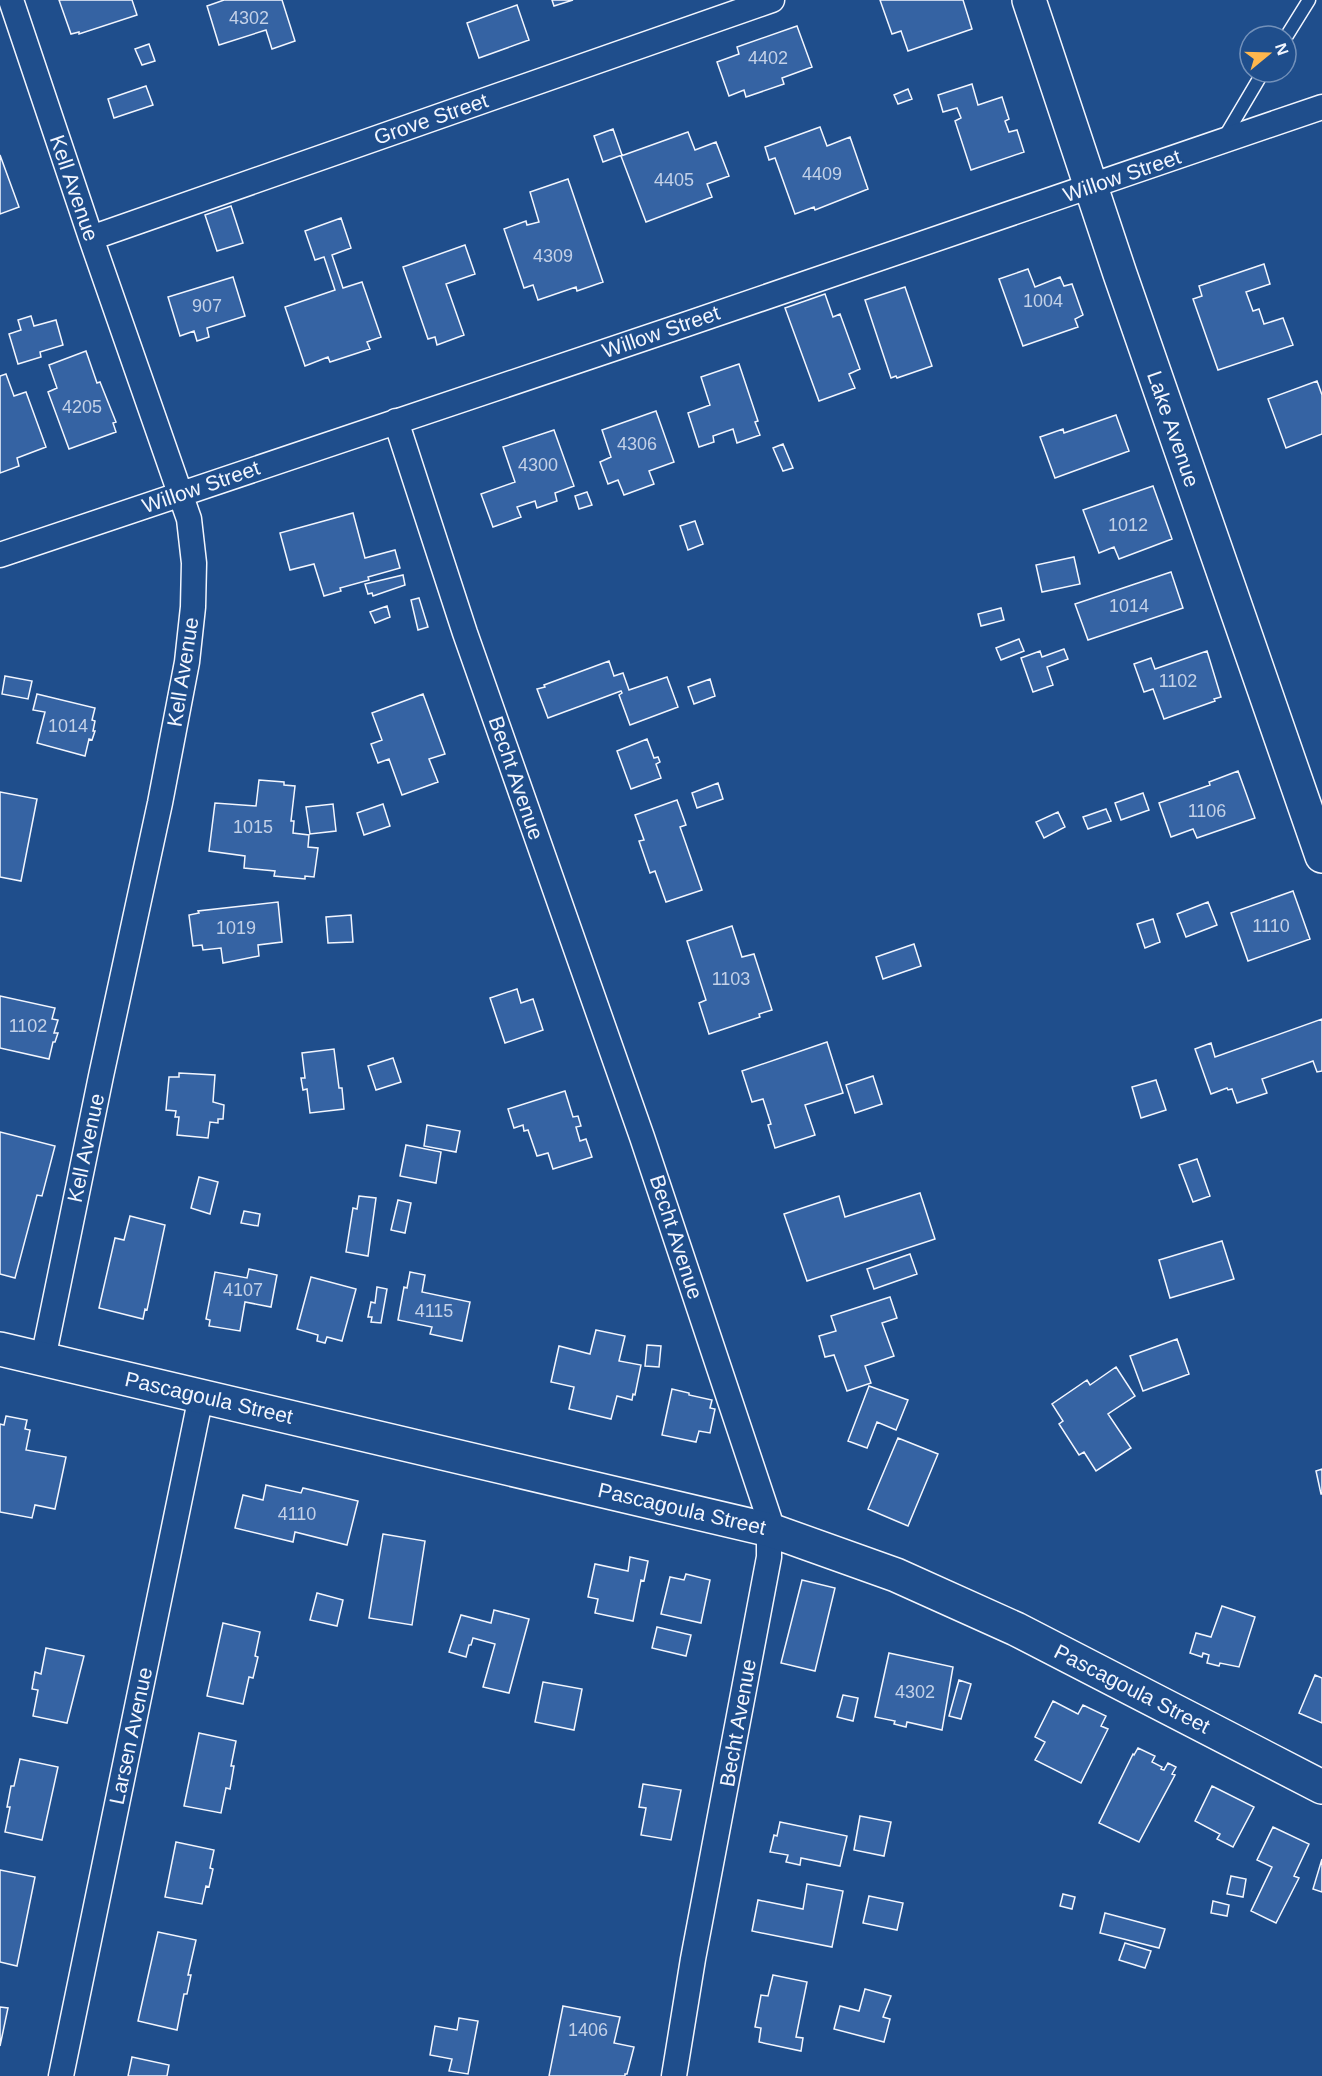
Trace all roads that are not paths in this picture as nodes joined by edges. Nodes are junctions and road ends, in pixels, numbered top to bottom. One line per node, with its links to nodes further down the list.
1 (11, 0): 10 (street, Kell Avenue)
2 (772, 0): 10 (street, Grove Street)
3 (1029, 0): 9 (street, Lake Avenue)
4 (1310, 0): 5 (lane)
5 (1295, 24)
6 (1256, 84): 8 (lane)
7 (1322, 107): 8 (street, Willow Street)
8 (1223, 141): 9 (street, Willow Street)
9 (1092, 186): 11 (street, Willow Street); 14 (street, Lake Avenue)
10 (91, 238): 12 (street, Kell Avenue)
11 (396, 421): 12 (street, Willow Street); 18 (street, Becht Avenue)
12 (179, 494): 13 (street, Willow Street); 16 (street, Kell Avenue)
13 (0, 555)
14 (1322, 856)
15 (0, 1350): 16 (street, Pascagoula Street)
16 (43, 1359): 17 (street, Pascagoula Street)
17 (201, 1396): 18 (street, Pascagoula Street); 20 (street, Larsen Avenue)
18 (770, 1530): 19 (street, Pascagoula Street); 21 (street, Becht Avenue)
19 (1322, 1787)
20 (61, 2076)
21 (674, 2076)

